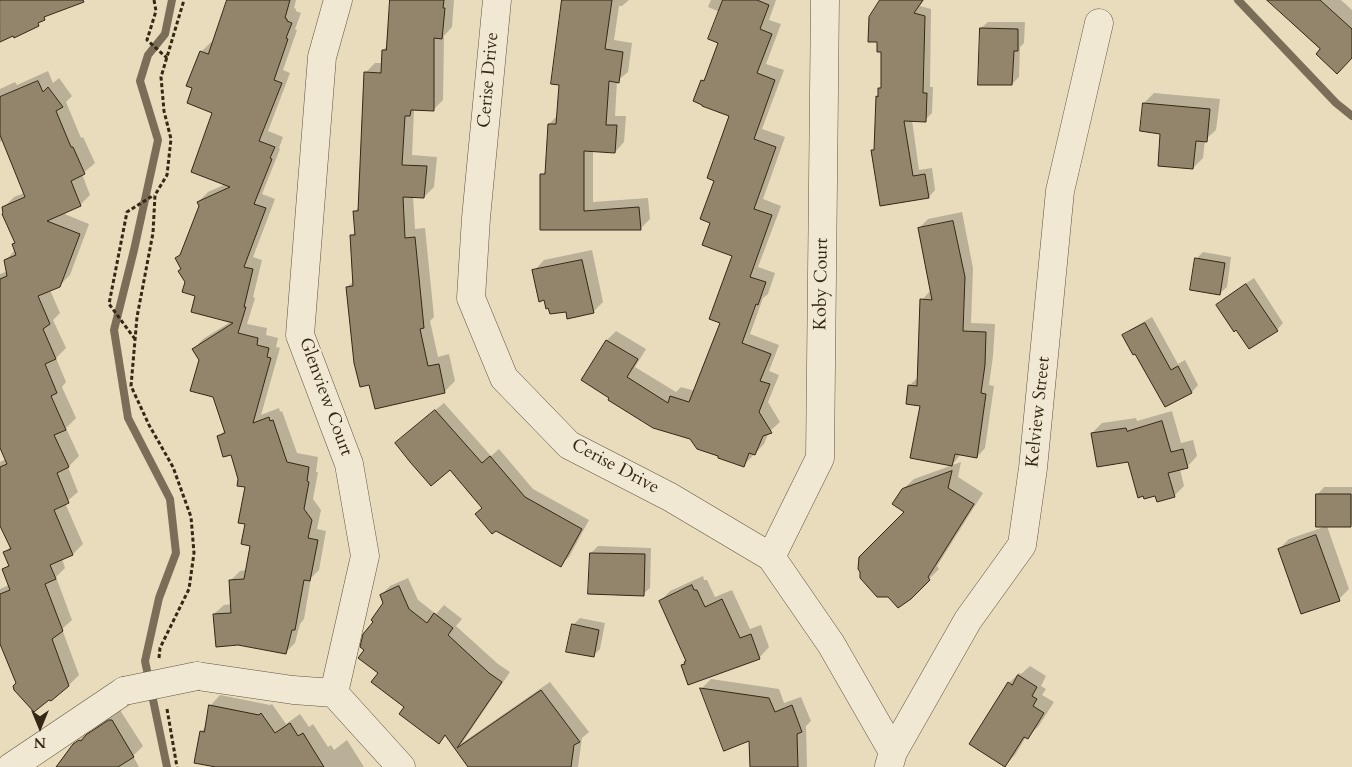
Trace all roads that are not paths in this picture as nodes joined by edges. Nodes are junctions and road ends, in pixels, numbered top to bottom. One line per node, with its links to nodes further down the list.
1 (338, 0): 6 (street, Glenview Court)
2 (496, 0): 5 (street, Cerise Drive)
3 (825, 0): 5 (street, Koby Court)
4 (1099, 23): 7 (street, Kelview Street)
5 (771, 557): 7 (street, Cerise Drive)
6 (334, 693): 8 (street, bridge); 9 (street)
7 (891, 759)
8 (12, 767)
9 (401, 767)

